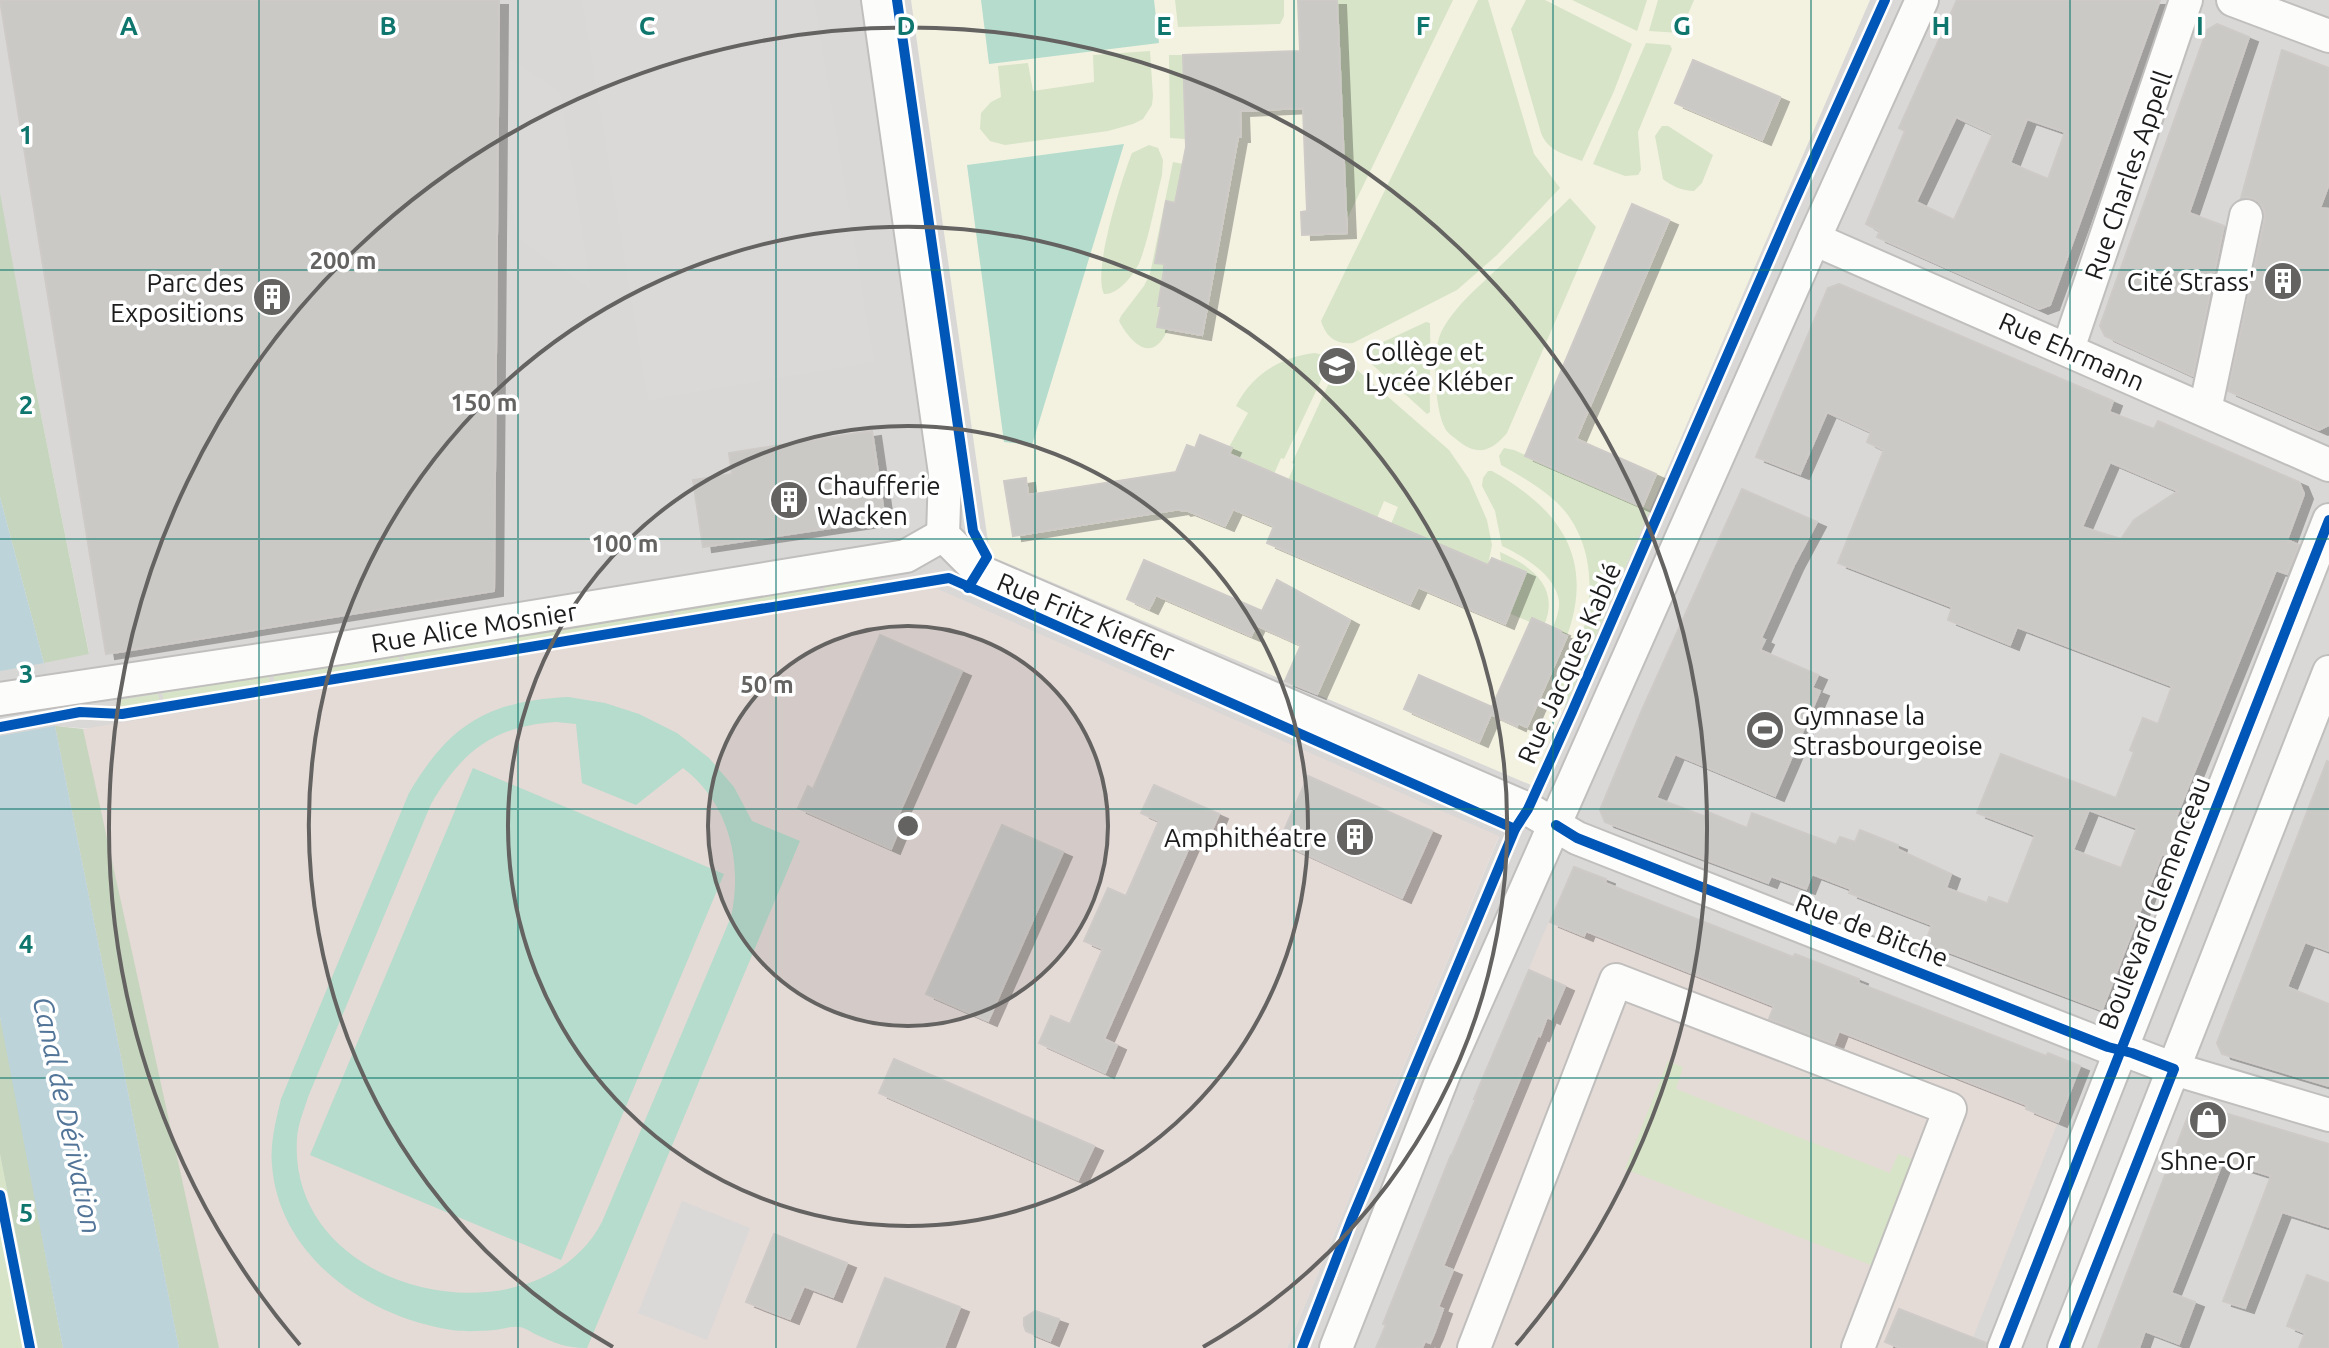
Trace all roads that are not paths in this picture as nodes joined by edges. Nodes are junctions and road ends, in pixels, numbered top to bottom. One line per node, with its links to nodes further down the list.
1 (878, 0): 12 (street)
2 (1922, 0): 7 (street, Rue Jacques Kablé)
3 (2186, 0): 8 (street, Rue Charles Appell)
4 (2233, 0): 5 (street)
5 (2329, 36)
6 (2246, 216): 9 (street)
7 (1814, 239): 8 (street, Rue Ehrmann); 15 (street, Rue Jacques Kablé)
8 (2068, 349): 9 (street, Rue Ehrmann)
9 (2205, 410): 10 (street, Rue Ehrmann)
10 (2329, 465)
11 (2329, 520): 16 (street, Boulevard Clemenceau)
12 (943, 535): 14 (street, Rue Alice Mosnier); 15 (street, Rue Fritz Kieffer)
13 (2329, 672): 17 (street)
14 (0, 699)
15 (1556, 825): 16 (street, Rue de Bitche); 19 (street, Rue Jacques Kablé)
16 (2121, 1050): 17 (street, Rue de Bitche); 22 (street, Boulevard Clemenceau)
17 (2174, 1069): 18 (street, Rue de Bitche); 23 (street)
18 (2329, 1115)
19 (1336, 1348)
20 (1474, 1348): 21 (street)
21 (1858, 1348)
22 (2004, 1348)
23 (2064, 1348)

